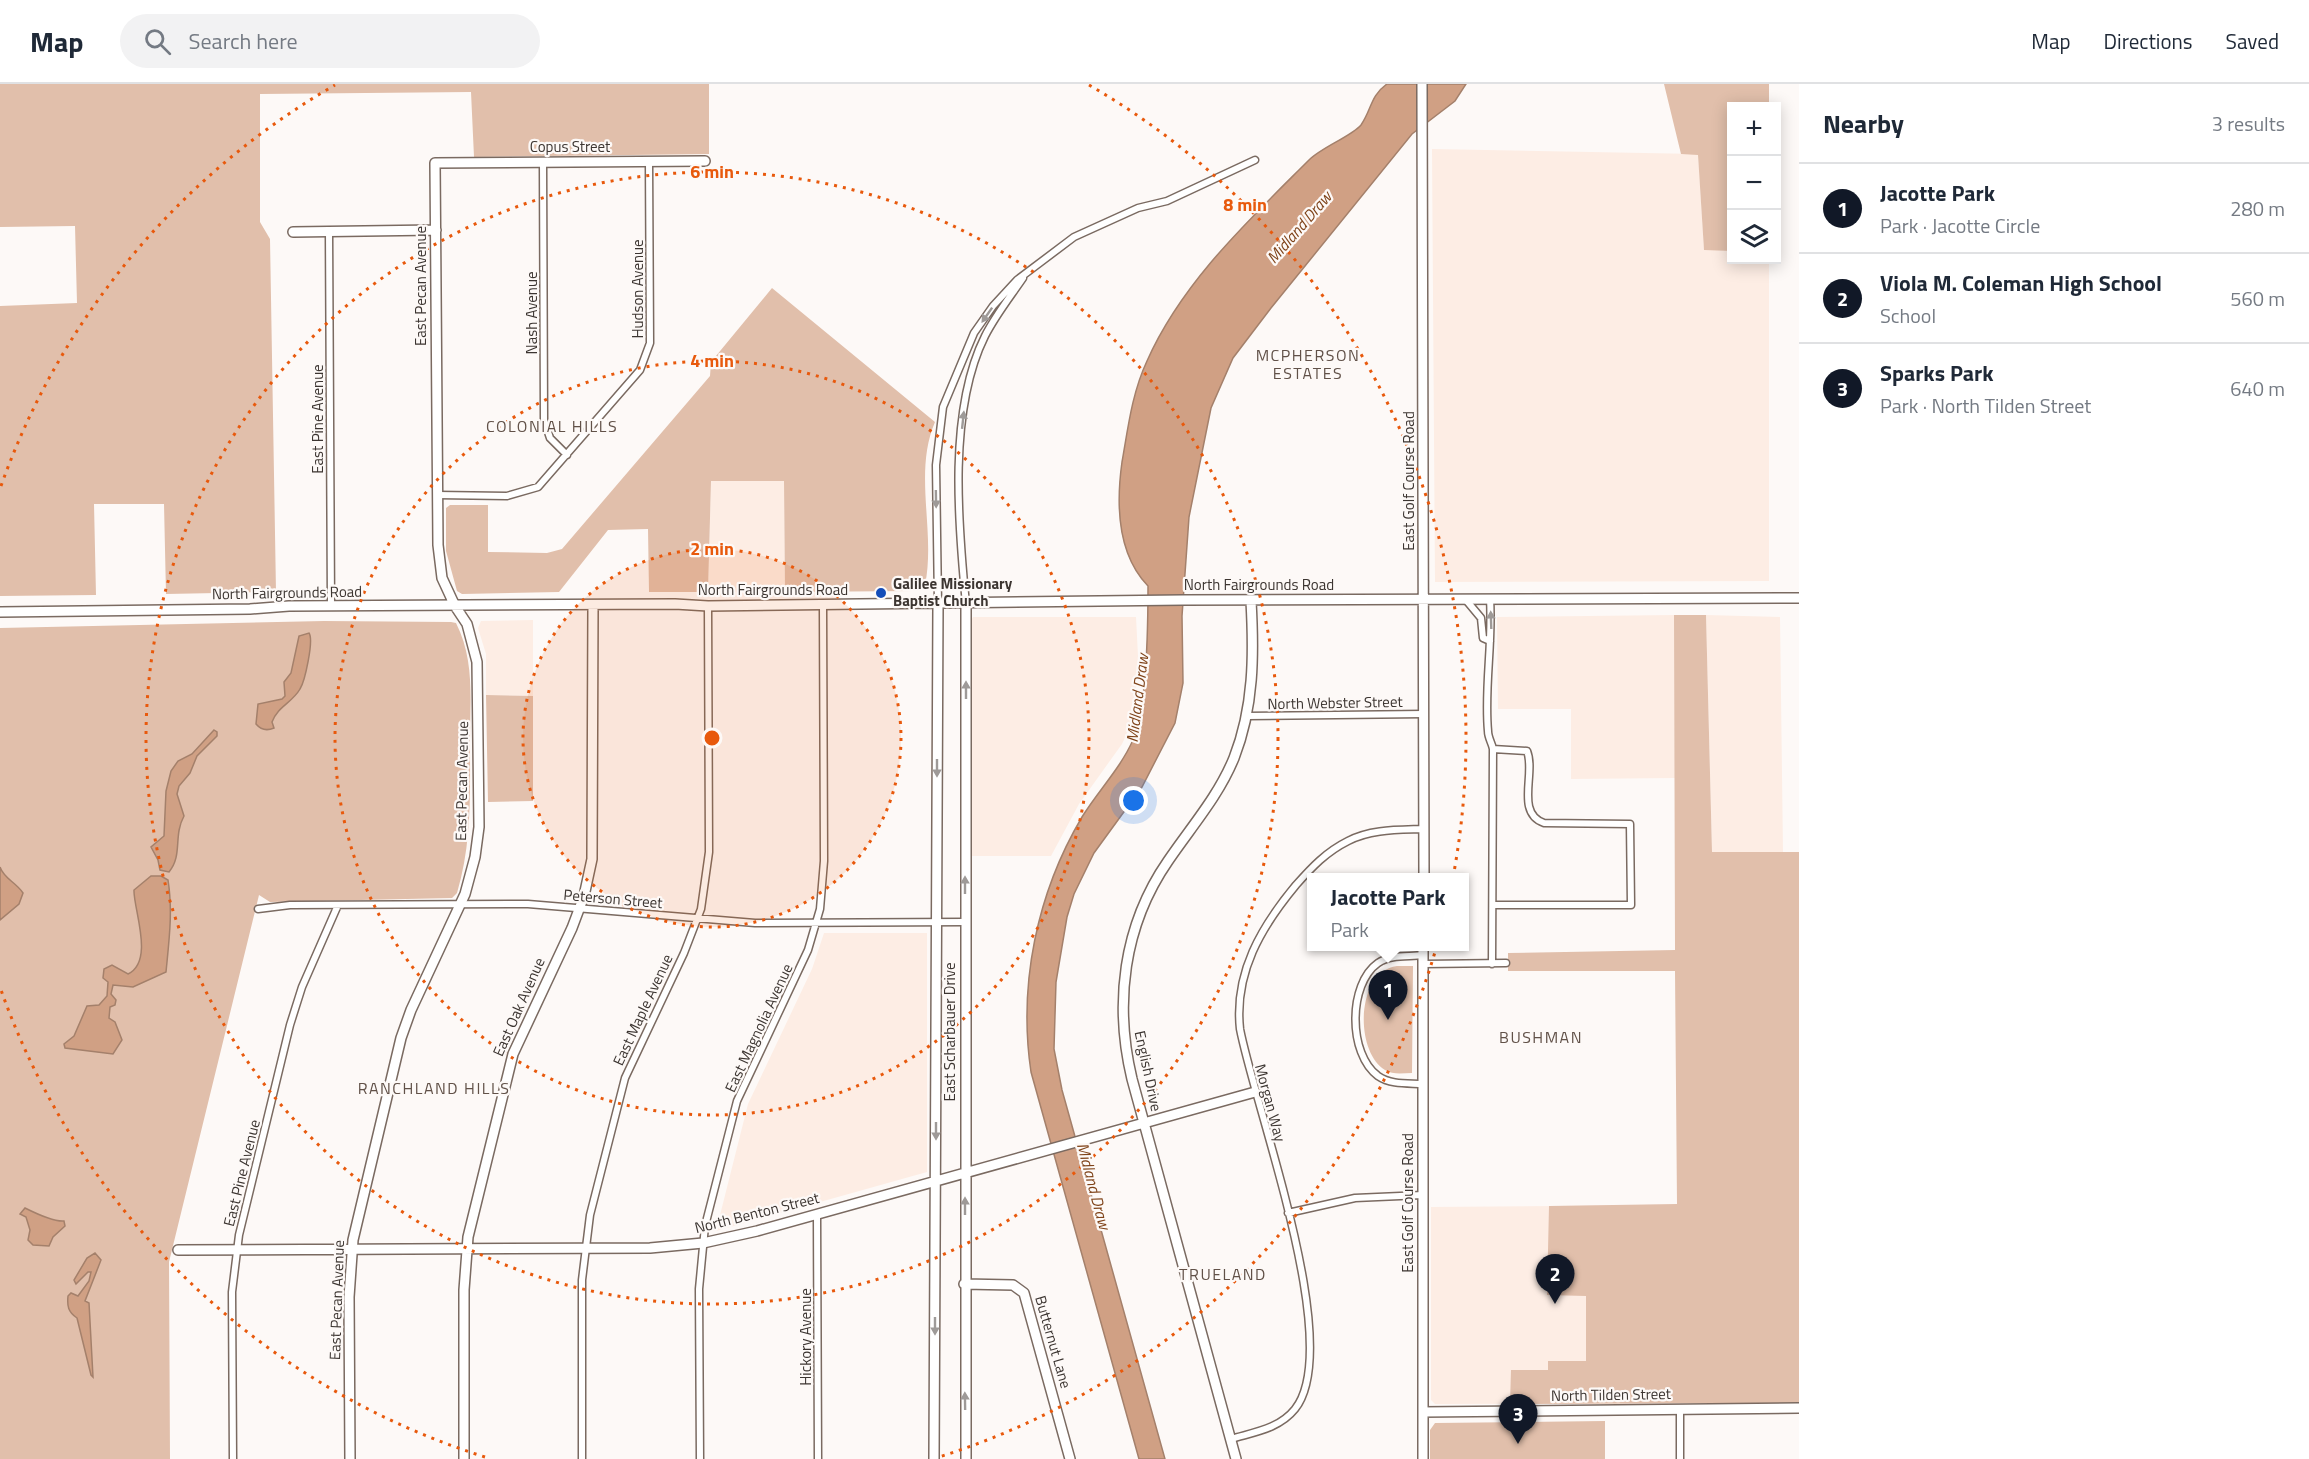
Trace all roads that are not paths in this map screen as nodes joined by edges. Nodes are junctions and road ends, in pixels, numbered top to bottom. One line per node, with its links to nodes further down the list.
1 (1422, 84): 15 (street, East Golf Course Road)
2 (1255, 160): 10 (street)
3 (705, 161): 5 (street, Copus Street)
4 (543, 162): 5 (street, Copus Street); 6 (street, Copus Street); 11 (street, Nash Avenue)
5 (649, 162): 11 (street, Hudson Avenue)
6 (435, 163): 7 (street, East Pecan Avenue)
7 (436, 230): 8 (street); 12 (street, East Pecan Avenue)
8 (329, 231): 9 (street); 21 (street, East Pine Avenue)
9 (293, 232)
10 (1026, 272): 18 (street, one-way to 10); 20 (street, one-way to 20)
11 (567, 455): 12 (street, Hudson Avenue)
12 (437, 495): 22 (street, East Pecan Avenue)
13 (1799, 598): 14 (street, North Fairgrounds Road)
14 (1490, 599): 16 (street, North Fairgrounds Road); 26 (street, one-way to 14)
15 (1424, 600): 16 (street, North Fairgrounds Road); 17 (street, North Fairgrounds Road); 27 (street, East Golf Course Road)
16 (1466, 600): 26 (street)
17 (1251, 601): 18 (street, North Fairgrounds Road); 28 (street, English Drive)
18 (966, 604): 20 (street, North Fairgrounds Road); 41 (street, East Scharbauer Drive, one-way to 18)
19 (593, 605): 22 (street, North Fairgrounds Road); 23 (street, North Fairgrounds Road); 37 (street, East Oak Avenue)
20 (938, 605): 24 (street, North Fairgrounds Road); 40 (street, East Scharbauer Drive, one-way to 40)
21 (331, 606): 22 (street, North Fairgrounds Road); 25 (street, North Fairgrounds Road)
22 (455, 606): 34 (street, East Pecan Avenue)
23 (708, 606): 24 (street, North Fairgrounds Road); 39 (street, East Maple Avenue)
24 (823, 606): 42 (street, East Magnolia Avenue)
25 (0, 612)
26 (1490, 641): 29 (street)
27 (1424, 714): 28 (street, North Webster Street); 30 (street, East Golf Course Road)
28 (1247, 716): 48 (street, English Drive)
29 (1493, 749): 36 (street); 36 (street)
30 (1424, 829): 32 (street, Morgan Way); 33 (street, East Golf Course Road)
31 (1307, 873): 47 (street, Morgan Way)
32 (1307, 873)
33 (1424, 873)
34 (460, 903): 35 (street, Peterson Street); 37 (street, Peterson Street); 58 (street, East Pecan Avenue)
35 (338, 905): 38 (street, Peterson Street); 57 (street, East Pine Avenue)
36 (1493, 905): 44 (street)
37 (579, 908): 39 (street, Peterson Street); 55 (street, East Oak Avenue)
38 (258, 909)
39 (698, 919): 42 (street, Peterson Street); 56 (street, East Maple Avenue)
40 (936, 922): 41 (street, Peterson Street); 42 (street, Peterson Street); 50 (street, East Scharbauer Drive, one-way to 50)
41 (965, 922): 49 (street, East Scharbauer Drive)
42 (816, 923): 54 (street, East Magnolia Avenue)
43 (1423, 955): 44 (street); 46 (street, East Golf Course Road); 46 (street)
44 (1492, 963): 45 (street)
45 (1506, 963)
46 (1423, 1084): 51 (street, East Golf Course Road)
47 (1255, 1092): 48 (street, North Benton Street); 52 (street, Morgan Way)
48 (1144, 1123): 49 (street, North Benton Street); 64 (street, English Drive)
49 (965, 1173): 50 (street, North Benton Street); 60 (street, East Scharbauer Drive, one-way to 49)
50 (935, 1182): 53 (street, North Benton Street); 71 (street, East Scharbauer Drive, one-way to 71)
51 (1423, 1195): 52 (street); 63 (street, East Golf Course Road)
52 (1288, 1213): 64 (street, Morgan Way)
53 (817, 1215): 54 (street, North Benton Street); 70 (street, Hickory Avenue)
54 (703, 1243): 56 (street, North Benton Street); 69 (street, East Magnolia Avenue)
55 (466, 1248): 56 (street, North Benton Street); 58 (street, North Benton Street); 67 (street, East Oak Avenue)
56 (584, 1248): 68 (street, East Maple Avenue)
57 (236, 1249): 58 (street, North Benton Street); 59 (street, North Benton Street); 65 (street, East Pine Avenue)
58 (352, 1249): 66 (street, East Pecan Avenue)
59 (178, 1250)
60 (964, 1284): 72 (street, East Scharbauer Drive, one-way to 60); 73 (street, Butternut Lane)
61 (1799, 1408): 62 (street, North Tilden Street)
62 (1680, 1409): 63 (street, North Tilden Street); 76 (street)
63 (1423, 1412): 75 (street, East Golf Course Road)
64 (1231, 1439): 74 (street, English Drive)
65 (233, 1459)
66 (350, 1459)
67 (465, 1459)
68 (582, 1459)
69 (700, 1459)
70 (818, 1459)
71 (934, 1459)
72 (966, 1459)
73 (1070, 1459)
74 (1236, 1459)
75 (1423, 1459)
76 (1680, 1459)

